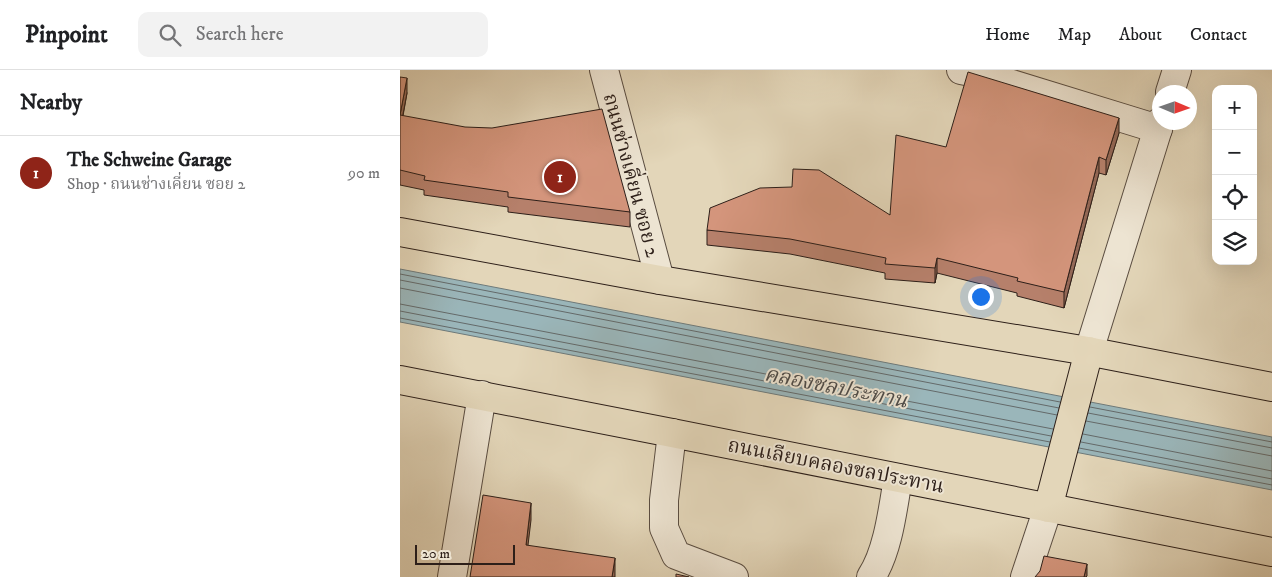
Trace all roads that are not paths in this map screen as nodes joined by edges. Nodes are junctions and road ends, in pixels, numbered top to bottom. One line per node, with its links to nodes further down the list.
1 (604, 70): 8 (street, ถนนช่างเคี่ยน ซอย 2)
2 (961, 70): 5 (street)
3 (1177, 70): 4 (street)
4 (1172, 85)
5 (1152, 124)
6 (1158, 130): 9 (street)
7 (400, 232): 8 (main road)
8 (660, 280): 9 (main road)
9 (1089, 351): 11 (main road); 15 (main road)
10 (400, 380): 12 (main road, ถนนเลียบคลองชลประทาน)
11 (1272, 387)
12 (482, 396): 13 (main road, ถนนเลียบคลองชลประทาน); 17 (street)
13 (672, 433): 14 (main road, ถนนเลียบคลองชลประทาน); 18 (street)
14 (898, 478): 15 (main road, ถนนเลียบคลองชลประทาน); 19 (street)
15 (1048, 508): 16 (main road, ถนนเลียบคลองชลประทาน); 20 (street)
16 (1272, 552)
17 (452, 577)
18 (734, 577)
19 (870, 577)
20 (1024, 577)

